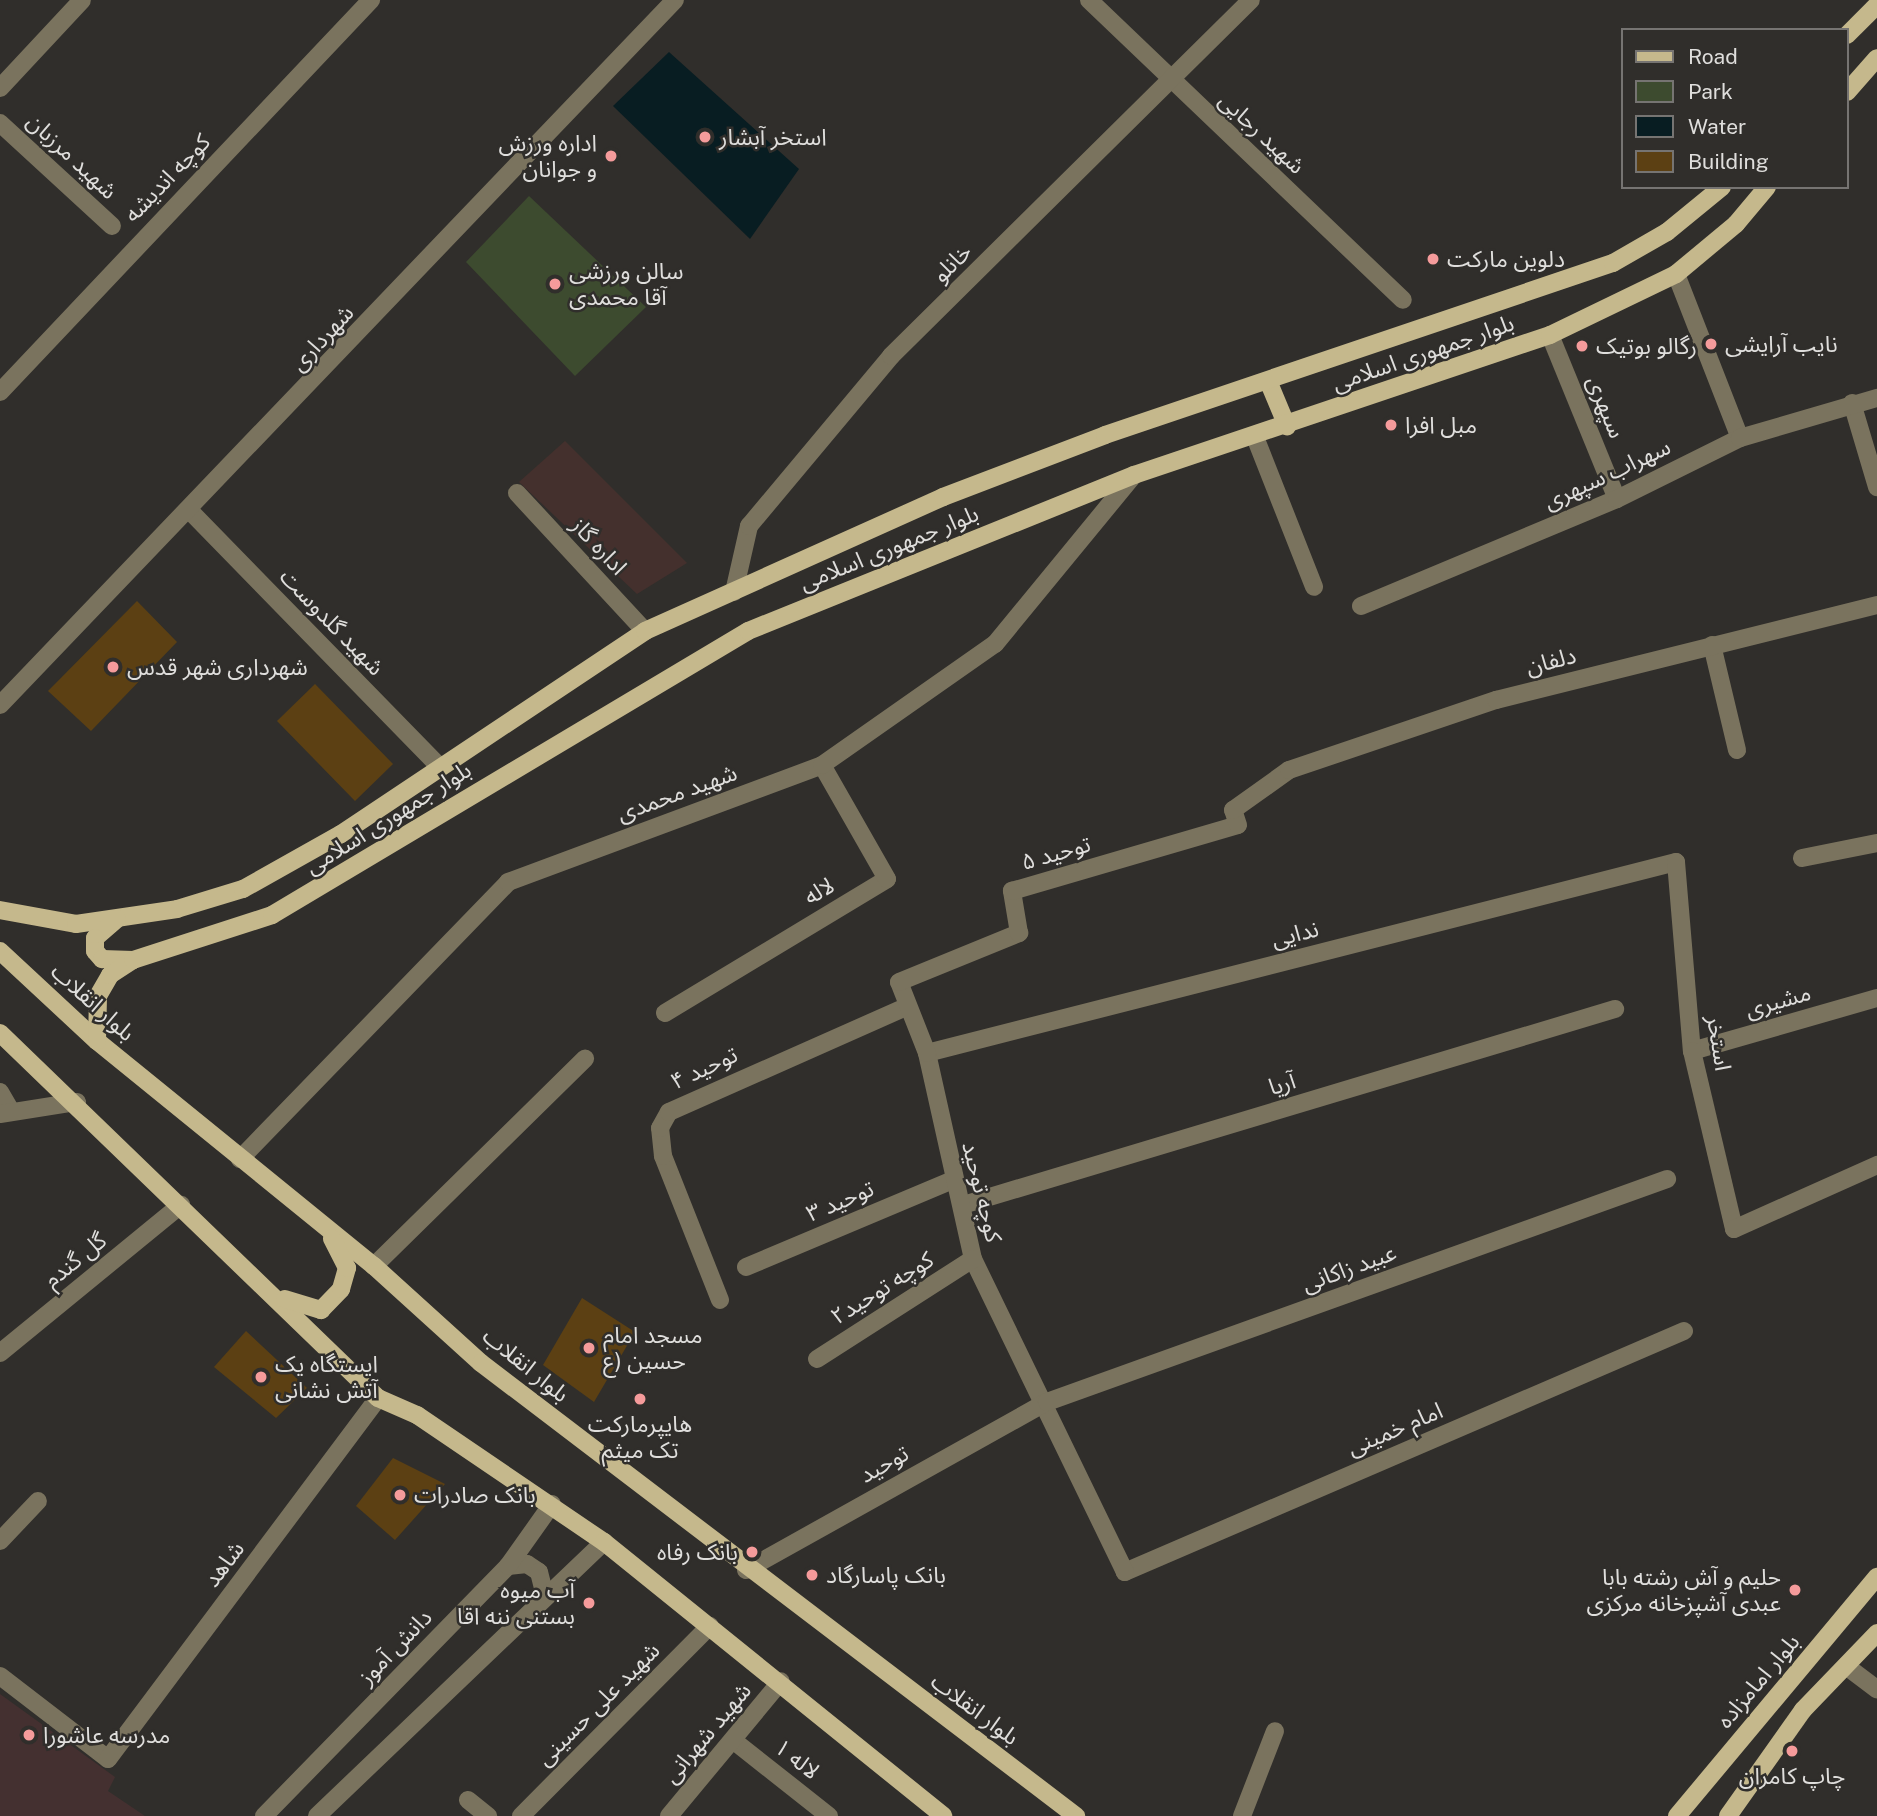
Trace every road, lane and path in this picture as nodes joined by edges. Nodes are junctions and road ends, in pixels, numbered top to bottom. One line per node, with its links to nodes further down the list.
1 (82, 0): 10 (street)
2 (371, 0): 20 (street, کوچه اندیشه)
3 (676, 0): 30 (street, شهرداری)
4 (1089, 0): 9 (street, شهید رجایی)
5 (1251, 0): 9 (street, خانلو)
6 (1877, 5): 7 (main road)
7 (1849, 33)
8 (1876, 60): 11 (main road)
9 (1171, 82): 17 (street, شهید رجایی); 32 (street, خانلو)
10 (0, 88)
11 (1849, 90)
12 (0, 123): 15 (street, شهید مرزبان)
13 (1720, 189): 19 (main road, بلوار جمهوری اسلامی)
14 (1765, 189): 16 (main road, بلوار جمهوری اسلامی)
15 (112, 226)
16 (1676, 274): 18 (main road, بلوار جمهوری اسلامی); 25 (street)
17 (1403, 300)
18 (1550, 335): 23 (main road, بلوار جمهوری اسلامی); 29 (street, سپهری)
19 (1269, 383): 23 (main road); 32 (main road, بلوار جمهوری اسلامی)
20 (0, 392)
21 (1877, 398): 22 (street, سهراب سپهری)
22 (1852, 403): 25 (street, سهراب سپهری); 27 (street)
23 (1287, 426): 24 (main road, بلوار جمهوری اسلامی)
24 (1255, 437): 26 (main road, بلوار جمهوری اسلامی); 31 (street)
25 (1740, 438): 29 (street, سهراب سپهری)
26 (1134, 475): 40 (street, شهید محمدی); 48 (main road, بلوار جمهوری اسلامی)
27 (1877, 487)
28 (517, 493): 35 (street, اداره گاز)
29 (1617, 499): 34 (street, سهراب سپهری)
30 (191, 512): 37 (street, شهرداری); 39 (street, شهید گلدوست)
31 (1314, 587)
32 (734, 592): 35 (main road, بلوار جمهوری اسلامی)
33 (1877, 605): 36 (street, دلفان)
34 (1361, 606)
35 (645, 632): 39 (main road, بلوار جمهوری اسلامی)
36 (1712, 645): 38 (street); 41 (street, دلفان)
37 (0, 705)
38 (1737, 750)
39 (438, 765): 46 (main road, بلوار جمهوری اسلامی)
40 (822, 765): 53 (street, لاله); 62 (street, شهید محمدی)
41 (1238, 825): 49 (street, توحید ۵)
42 (1877, 843): 43 (street)
43 (1802, 858)
44 (1676, 862): 56 (street, استخر); 57 (street, ندایی)
45 (0, 910): 46 (main road, بلوار جمهوری اسلامی)
46 (117, 919): 48 (main road)
47 (0, 951): 55 (main road, بلوار انقلاب)
48 (132, 960): 55 (main road, بلوار جمهوری اسلامی)
49 (899, 982): 51 (street, کوچه توحید)
50 (1877, 998): 56 (street, مشیری)
51 (908, 1006): 57 (street, کوچه توحید); 73 (street, توحید ۴)
52 (1615, 1009): 67 (street, آریا)
53 (665, 1013)
54 (0, 1033): 60 (main road)
55 (97, 1041): 62 (main road, بلوار انقلاب)
56 (1692, 1051): 63 (street, استخر)
57 (927, 1053): 65 (street, کوچه توحید)
58 (585, 1059): 70 (street)
59 (0, 1092): 61 (street)
60 (77, 1101): 61 (street); 66 (main road)
61 (5, 1112)
62 (240, 1159): 68 (main road, بلوار انقلاب)
63 (1877, 1165)
64 (1667, 1179): 78 (street, عبید زاکانی)
65 (953, 1180): 67 (street, کوچه توحید); 71 (street, توحید ۳)
66 (181, 1205): 72 (main road); 75 (street, گل گندم)
67 (963, 1205): 69 (street, کوچه توحید)
68 (329, 1233): 70 (main road, بلوار انقلاب); 72 (main road)
69 (973, 1259): 76 (street, کوچه توحید۲); 78 (street, کوچه توحید)
70 (374, 1266): 84 (main road, بلوار انقلاب)
71 (746, 1267)
72 (275, 1294): 77 (main road)
73 (720, 1300)
74 (1684, 1331): 85 (street, امام خمینی)
75 (0, 1353)
76 (817, 1359)
77 (378, 1398): 80 (main road); 91 (street, شاهد)
78 (1047, 1402): 84 (street, توحید); 85 (street, کوچه توحید)
79 (38, 1501): 81 (street)
80 (552, 1504): 82 (main road); 83 (street, دانش آموز)
81 (0, 1541)
82 (604, 1542): 87 (street); 88 (main road)
83 (508, 1566): 87 (street); 98 (street, دانش آموز)
84 (746, 1570): 96 (main road, بلوار انقلاب)
85 (1125, 1572)
86 (1877, 1577): 108 (main road, بلوار امامزاده)
87 (545, 1596): 99 (street)
88 (710, 1626): 92 (main road); 101 (street, شهید علی حسینی)
89 (1877, 1633): 90 (main road)
90 (1846, 1666): 93 (street); 109 (main road)
91 (0, 1676)
92 (781, 1681): 95 (street, شهید شهرانی); 104 (main road)
93 (1877, 1689)
94 (1275, 1731): 107 (street)
95 (734, 1741): 102 (street, شهید شهرانی); 103 (street, لاله ۱)
96 (1042, 1790): 105 (main road); 106 (main road, بلوار انقلاب)
97 (468, 1800): 100 (street)
98 (264, 1816)
99 (317, 1816)
100 (488, 1816)
101 (521, 1816)
102 (669, 1816)
103 (830, 1816)
104 (943, 1816)
105 (1052, 1816)
106 (1076, 1816)
107 (1242, 1816)
108 (1677, 1816)
109 (1728, 1816)

